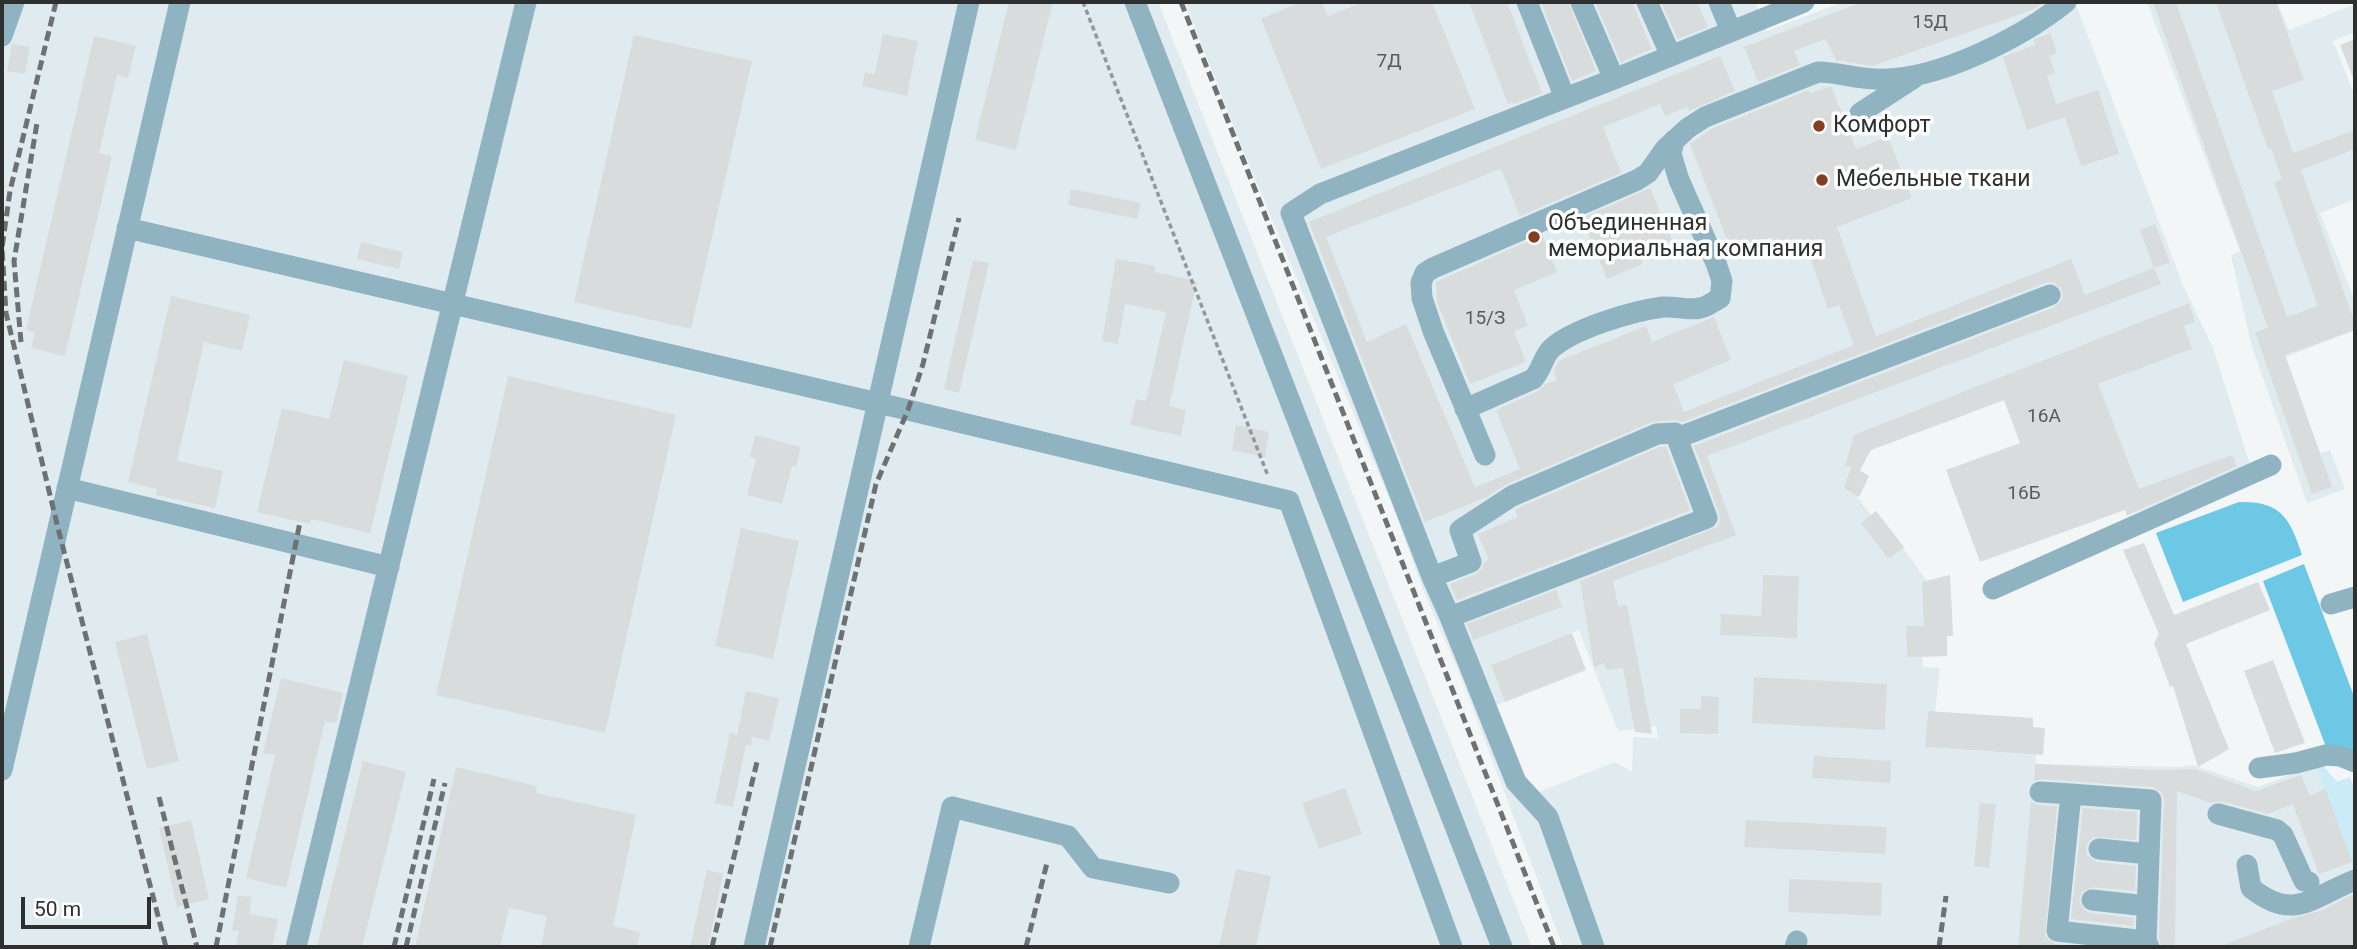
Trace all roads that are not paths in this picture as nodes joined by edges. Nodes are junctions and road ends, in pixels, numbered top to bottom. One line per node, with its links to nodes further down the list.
1 (14, 2): 13 (lane)
2 (180, 2): 20 (lane)
3 (526, 2): 22 (lane)
4 (969, 2): 23 (lane)
5 (1135, 2): 55 (lane)
6 (1527, 2): 17 (lane)
7 (1581, 2): 16 (lane)
8 (1647, 2): 14 (lane)
9 (1719, 2): 12 (lane)
10 (1804, 2): 12 (lane)
11 (2066, 2): 15 (lane)
12 (1731, 31): 14 (lane)
13 (2, 36)
14 (1671, 56): 16 (lane)
15 (1922, 74): 18 (lane); 19 (lane)
16 (1614, 79): 17 (lane)
17 (1565, 98): 30 (lane)
18 (1860, 113)
19 (1674, 141): 24 (lane); 24 (lane)
20 (127, 228): 22 (lane); 28 (lane)
21 (2050, 295): 25 (lane)
22 (453, 305): 23 (lane); 29 (lane)
23 (878, 404): 52 (lane); 54 (lane)
24 (1465, 409): 26 (lane)
25 (1677, 438): 30 (lane); 34 (lane)
26 (1485, 456)
27 (2271, 466): 31 (lane)
28 (67, 488): 29 (lane); 37 (lane)
29 (389, 567): 51 (lane)
30 (1432, 577): 34 (lane)
31 (1993, 589)
32 (2355, 597): 33 (lane)
33 (2331, 604)
34 (1450, 617): 56 (lane)
35 (2355, 762): 36 (lane)
36 (2259, 768)
37 (2, 770)
38 (2040, 792): 39 (lane)
39 (2071, 794): 42 (lane); 50 (lane)
40 (2217, 814): 44 (lane)
41 (2099, 849): 42 (lane)
42 (2148, 854): 48 (lane)
43 (2247, 865): 49 (lane)
44 (2309, 882): 45 (lane); 49 (lane)
45 (2350, 882): 49 (lane)
46 (1169, 883): 53 (lane)
47 (2092, 900): 48 (lane)
48 (2147, 906): 50 (lane)
49 (2285, 907)
50 (2148, 944)
51 (296, 947)
52 (754, 947)
53 (919, 947)
54 (1452, 947)
55 (1502, 947)
56 (1594, 947)

